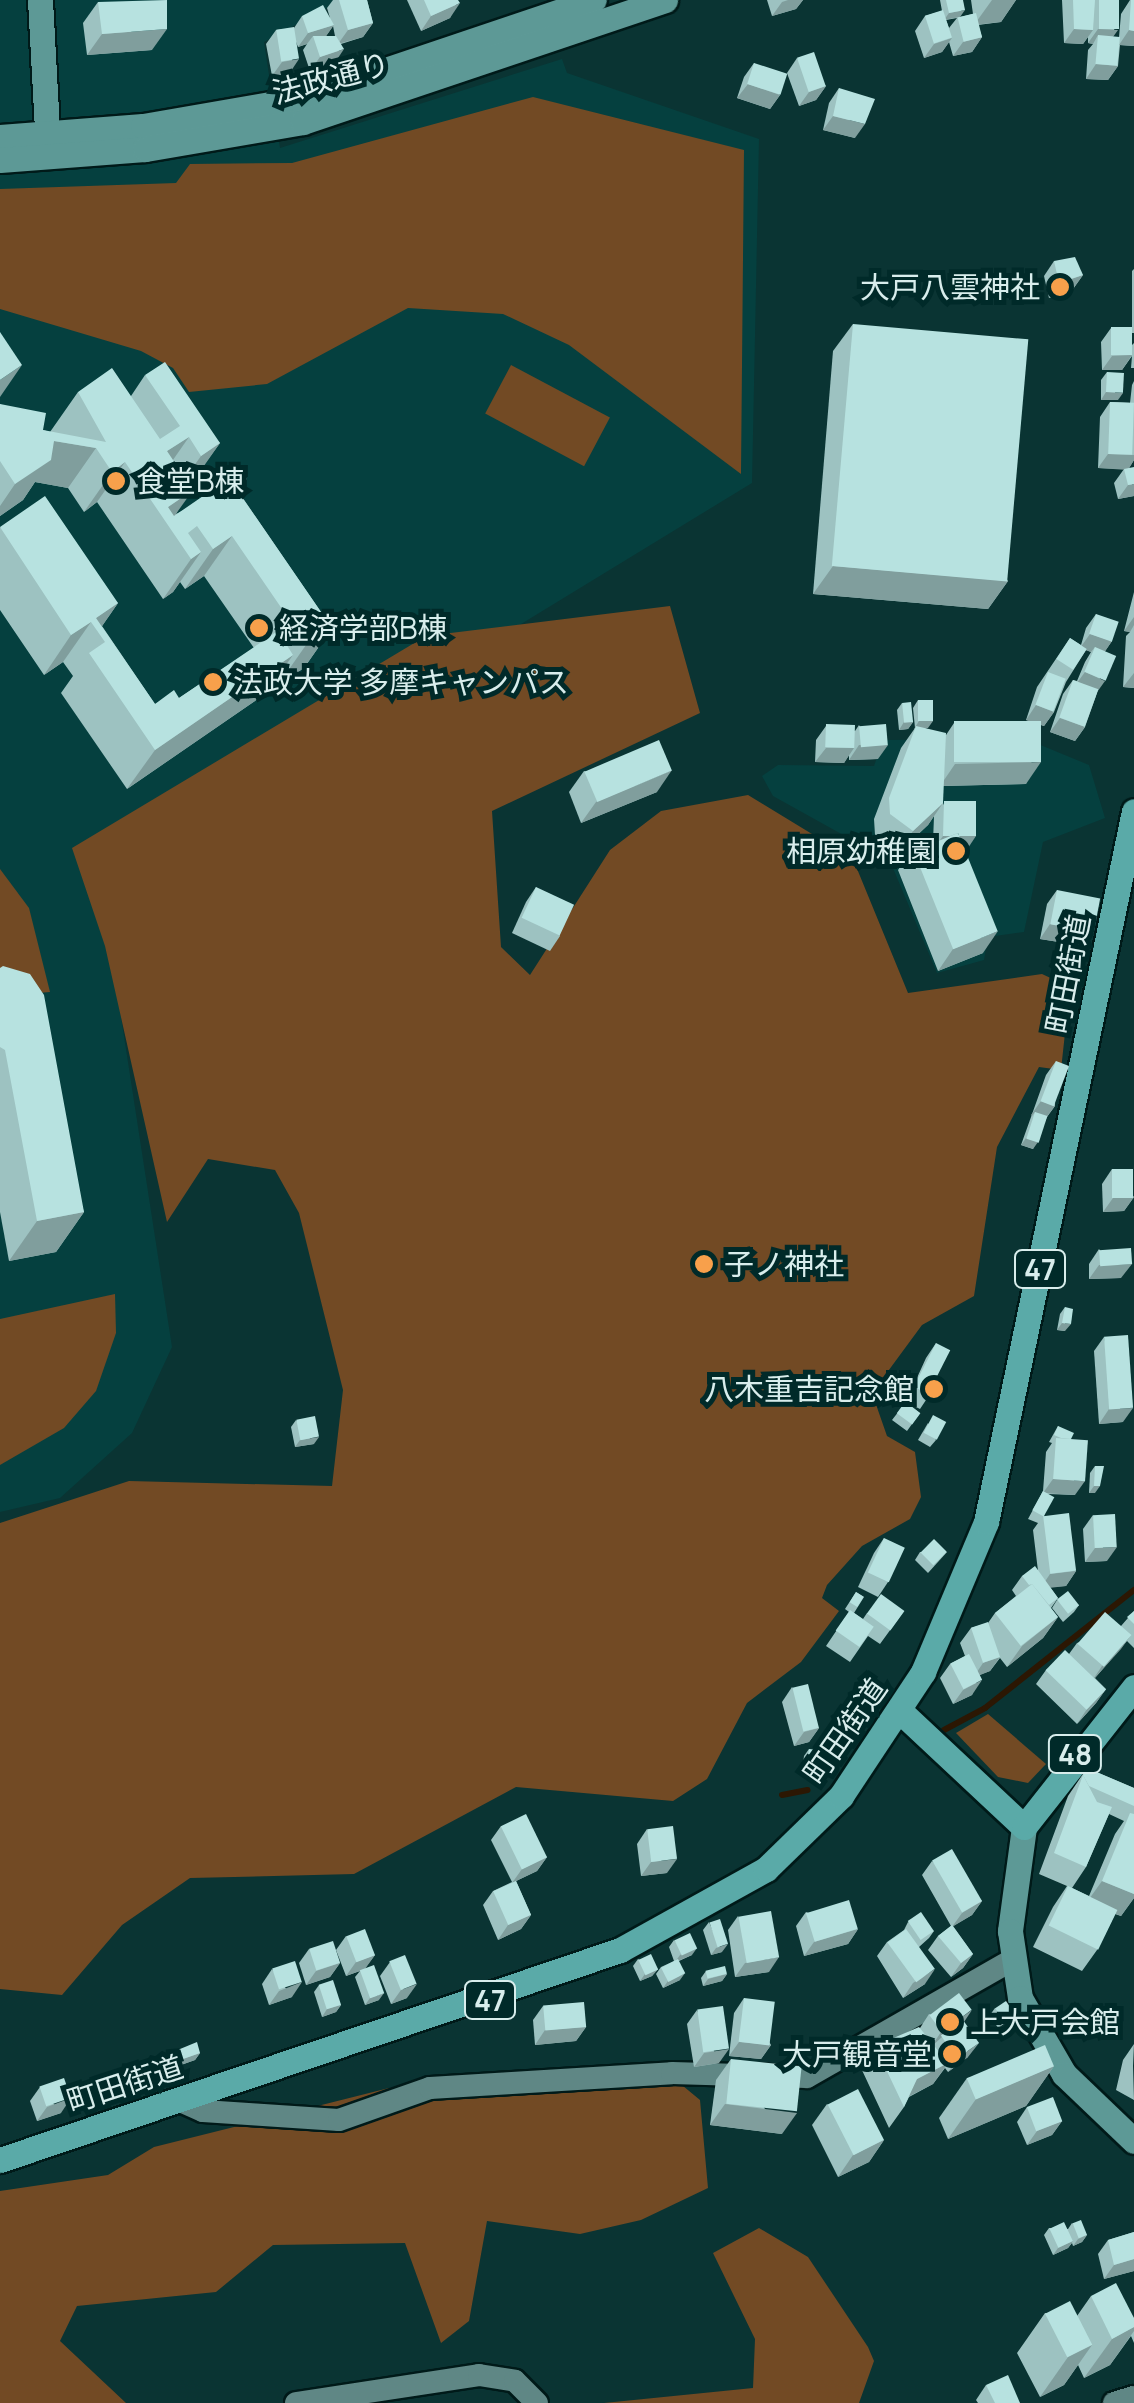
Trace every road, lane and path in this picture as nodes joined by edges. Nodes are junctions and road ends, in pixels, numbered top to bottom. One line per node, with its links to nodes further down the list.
1 (40, 0): 5 (street)
2 (594, 0): 5 (street, 法政通り)
3 (665, 0): 5 (street, 法政通り)
4 (0, 137): 5 (street, 法政通り)
5 (47, 145): 6 (street, 法政通り)
6 (0, 160)
7 (1134, 811): 9 (main road, 町田街道 / 47)
8 (1134, 1687): 10 (main road, 48)
9 (901, 1712): 10 (main road); 12 (main road, 町田街道 / 47)
10 (1024, 1827): 11 (street)
11 (1012, 1960): 12 (street); 13 (street)
12 (178, 2100): 14 (main road, 町田街道 / 47)
13 (1134, 2142)
14 (0, 2160)
15 (1134, 2397): 18 (street)
16 (296, 2403): 17 (street)
17 (537, 2403)
18 (1114, 2403)

